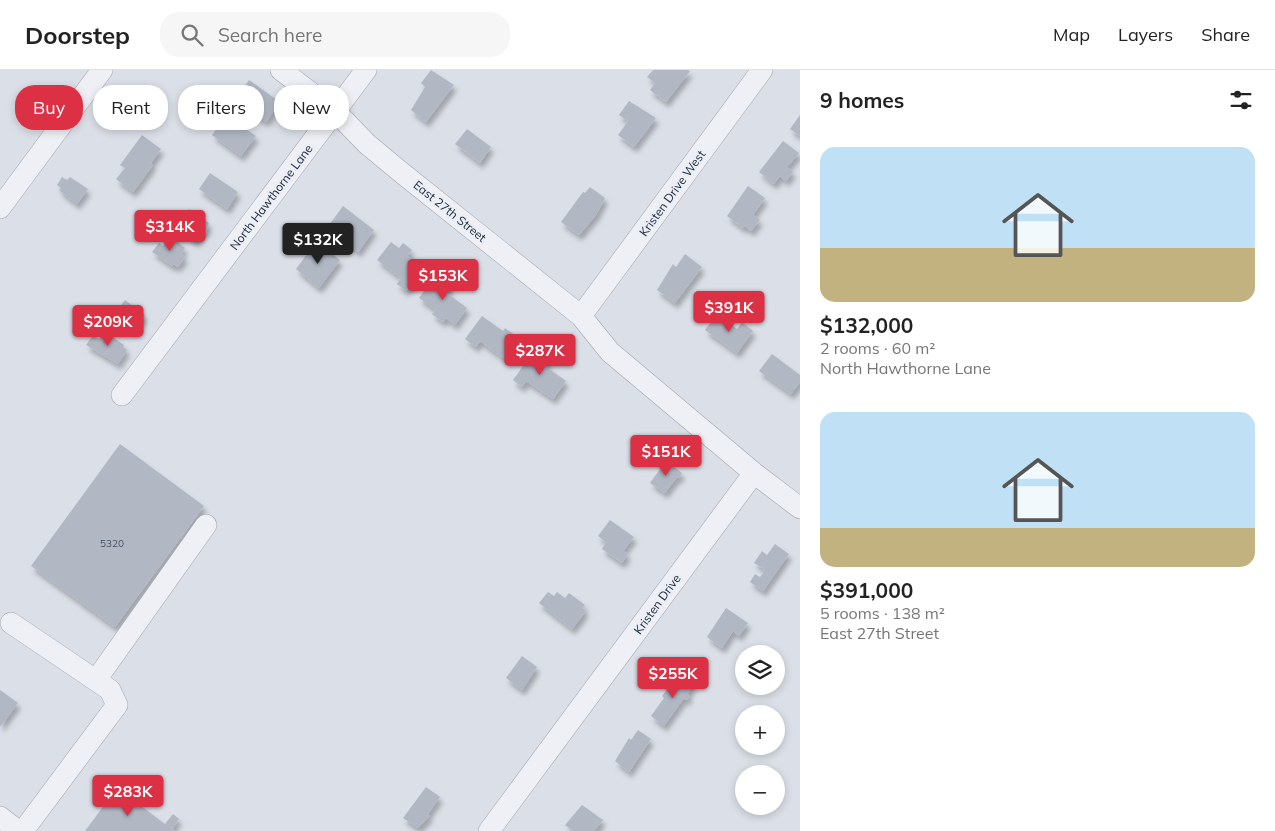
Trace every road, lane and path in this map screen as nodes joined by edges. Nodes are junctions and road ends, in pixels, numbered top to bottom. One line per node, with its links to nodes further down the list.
1 (102, 70): 9 (street)
2 (281, 70): 5 (street, East 27th Street)
3 (366, 70): 6 (street, North Hawthorne Lane)
4 (762, 70): 10 (street, Kristen Drive West)
5 (301, 85)
6 (349, 94)
7 (349, 125): 10 (street, East 27th Street)
8 (322, 130): 11 (street, North Hawthorne Lane)
9 (0, 208)
10 (581, 316): 12 (street, East 27th Street)
11 (122, 395)
12 (754, 473): 13 (street, East 27th Street); 20 (street, Kristen Drive)
13 (800, 508)
14 (206, 525): 16 (street)
15 (11, 623): 16 (street)
16 (96, 680): 19 (street)
17 (0, 817): 18 (street)
18 (18, 831)
19 (23, 831)
20 (489, 831)

